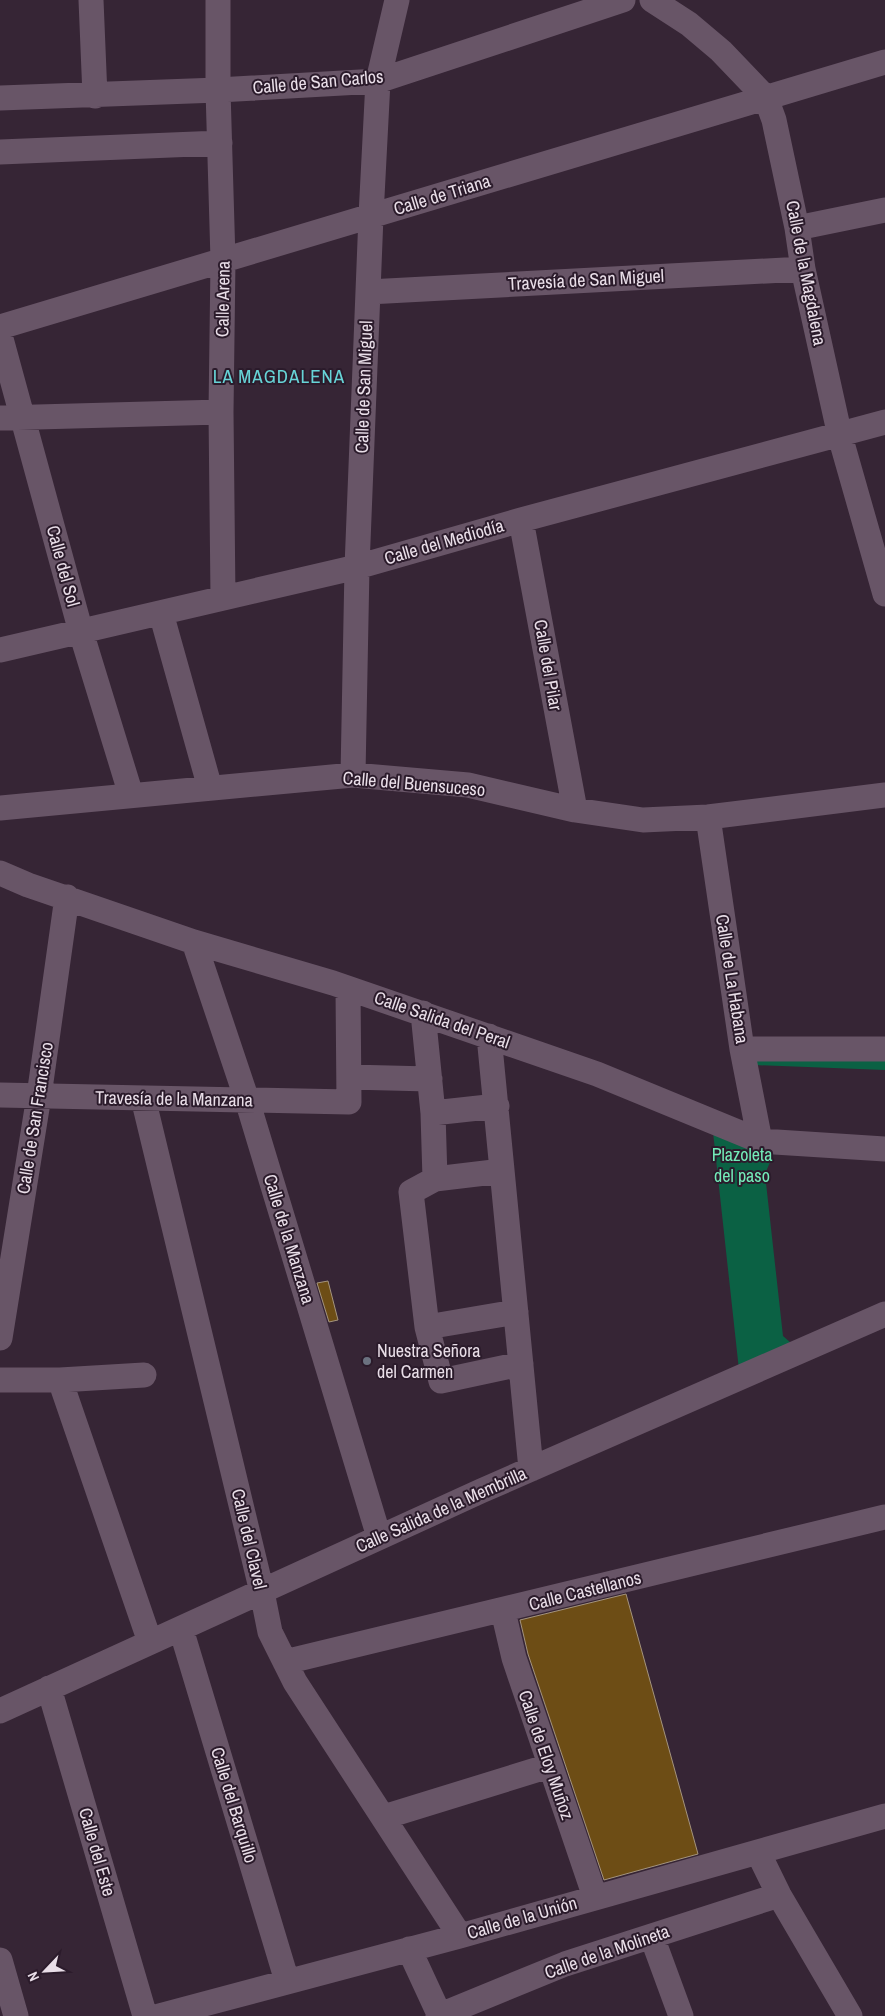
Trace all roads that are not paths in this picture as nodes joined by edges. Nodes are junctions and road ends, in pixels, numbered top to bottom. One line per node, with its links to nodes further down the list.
1 (91, 0): 10 (street)
2 (218, 0): 9 (street, Calle Arena)
3 (397, 0): 8 (street, Calle de San Miguel)
4 (624, 0): 8 (street, Calle de San Carlos)
5 (652, 0): 6 (street, Calle de la Magdalena)
6 (689, 12): 12 (street, Calle de la Magdalena)
7 (885, 62): 12 (street, Calle de Triana)
8 (378, 81): 9 (street, Calle de San Carlos); 16 (street, Calle de San Miguel)
9 (218, 90): 10 (street, Calle de San Carlos); 13 (street, Calle Arena)
10 (95, 96): 11 (street, Calle de San Carlos)
11 (0, 98)
12 (766, 98): 16 (street, Calle de Triana); 17 (street, Calle de la Magdalena)
13 (220, 143): 14 (street); 18 (street, Calle Arena)
14 (0, 152)
15 (885, 210): 17 (street)
16 (371, 216): 18 (street, Calle de Triana); 20 (street, Calle de San Miguel)
17 (797, 228): 19 (street, Calle de la Magdalena)
18 (224, 260): 21 (street, Calle de Triana); 23 (street, Calle Arena)
19 (803, 269): 20 (street, Travesía de San Miguel); 26 (street, Calle de la Magdalena)
20 (368, 292): 28 (street, Calle de San Miguel)
21 (0, 327)
22 (0, 335): 24 (street, Calle del Sol)
23 (221, 412): 24 (street); 30 (street, Calle Arena)
24 (11, 418): 32 (street, Calle del Sol)
25 (885, 422): 26 (street, Calle del Mediodía)
26 (840, 436): 27 (street, Calle del Mediodía); 29 (street, Calle de la Magdalena)
27 (522, 520): 28 (street, Calle del Mediodía); 39 (street, Calle del Pilar)
28 (357, 567): 30 (street, Calle del Mediodía); 34 (street, Calle de San Miguel)
29 (885, 594)
30 (223, 598): 31 (street, Calle del Mediodía)
31 (161, 613): 32 (street, Calle del Mediodía); 35 (street)
32 (81, 632): 33 (street, Calle del Mediodía); 36 (street, Calle del Sol)
33 (0, 650)
34 (353, 775): 35 (street, Calle del Buensuceso); 39 (street, Calle del Buensuceso)
35 (210, 788): 36 (street, Calle del Buensuceso)
36 (131, 795): 38 (street, Calle del Buensuceso)
37 (885, 795): 40 (street, Calle del Buensuceso)
38 (0, 808)
39 (575, 810): 40 (street, Calle del Buensuceso)
40 (708, 817): 47 (street, Calle de La Habana)
41 (0, 873): 42 (street, Calle Salida del Peral)
42 (67, 897): 43 (street, Calle Salida del Peral); 52 (street, Calle de San Francisco)
43 (194, 942): 44 (street, Calle Salida del Peral); 54 (street, Calle de la Manzana)
44 (348, 989): 45 (street, Calle Salida del Peral); 49 (street)
45 (423, 1013): 46 (street, Calle Salida del Peral); 50 (street)
46 (489, 1036): 55 (street); 57 (street, Calle Salida del Peral)
47 (742, 1049): 48 (street); 57 (street, Calle de La Habana)
48 (885, 1049)
49 (349, 1077): 50 (street); 54 (street, Travesía de la Manzana)
50 (430, 1080): 56 (street)
51 (0, 1095): 52 (street, Travesía de la Manzana)
52 (39, 1096): 53 (street, Travesía de la Manzana); 61 (street, Calle de San Francisco)
53 (143, 1098): 54 (street, Travesía de la Manzana); 73 (street, Calle del Clavel)
54 (246, 1100): 72 (street, Calle de la Manzana)
55 (497, 1106): 56 (street); 59 (street)
56 (433, 1113): 60 (street)
57 (760, 1141): 58 (street, Calle Salida del Peral)
58 (885, 1149)
59 (502, 1171): 60 (street); 62 (street)
60 (435, 1179): 64 (street)
61 (8, 1229): 65 (street, Calle de San Francisco)
62 (516, 1312): 64 (street); 66 (street)
63 (885, 1314): 70 (street, Calle Salida de la Membrilla)
64 (427, 1327): 66 (street)
65 (0, 1338)
66 (521, 1364): 70 (street)
67 (144, 1375): 69 (street)
68 (0, 1380): 69 (street)
69 (60, 1380): 76 (street)
70 (531, 1469): 72 (street, Calle Salida de la Membrilla)
71 (885, 1517): 74 (street, Calle Castellanos)
72 (379, 1538): 73 (street, Calle Salida de la Membrilla)
73 (262, 1592): 75 (street, Calle Salida de la Membrilla); 77 (street, Calle del Clavel)
74 (503, 1611): 77 (street, Calle Castellanos); 80 (street, Calle de Eloy Muñoz)
75 (181, 1629): 76 (street, Calle Salida de la Membrilla); 90 (street, Calle del Barquillo)
76 (150, 1642): 78 (street, Calle Salida de la Membrilla)
77 (285, 1662): 81 (street, Calle del Clavel)
78 (49, 1688): 79 (street, Calle Salida de la Membrilla); 92 (street, Calle del Este)
79 (0, 1711)
80 (550, 1766): 81 (street); 85 (street, Calle de Eloy Muñoz)
81 (384, 1816): 86 (street, Calle del Clavel)
82 (885, 1816): 83 (street, Calle de la Unión)
83 (758, 1852): 84 (street); 85 (street, Calle de la Unión)
84 (779, 1894): 87 (street, Calle de la Molineta); 96 (street)
85 (595, 1897): 86 (street, Calle de la Unión)
86 (460, 1936): 88 (street, Calle de la Unión)
87 (652, 1937): 94 (street, Calle de la Molineta); 95 (street)
88 (409, 1949): 90 (street, Calle de la Unión); 94 (street)
89 (0, 1960): 91 (street)
90 (287, 1981): 93 (street, Calle de la Unión)
91 (16, 2016)
92 (144, 2016)
93 (159, 2016)
94 (439, 2016)
95 (681, 2016)
96 (850, 2016)

